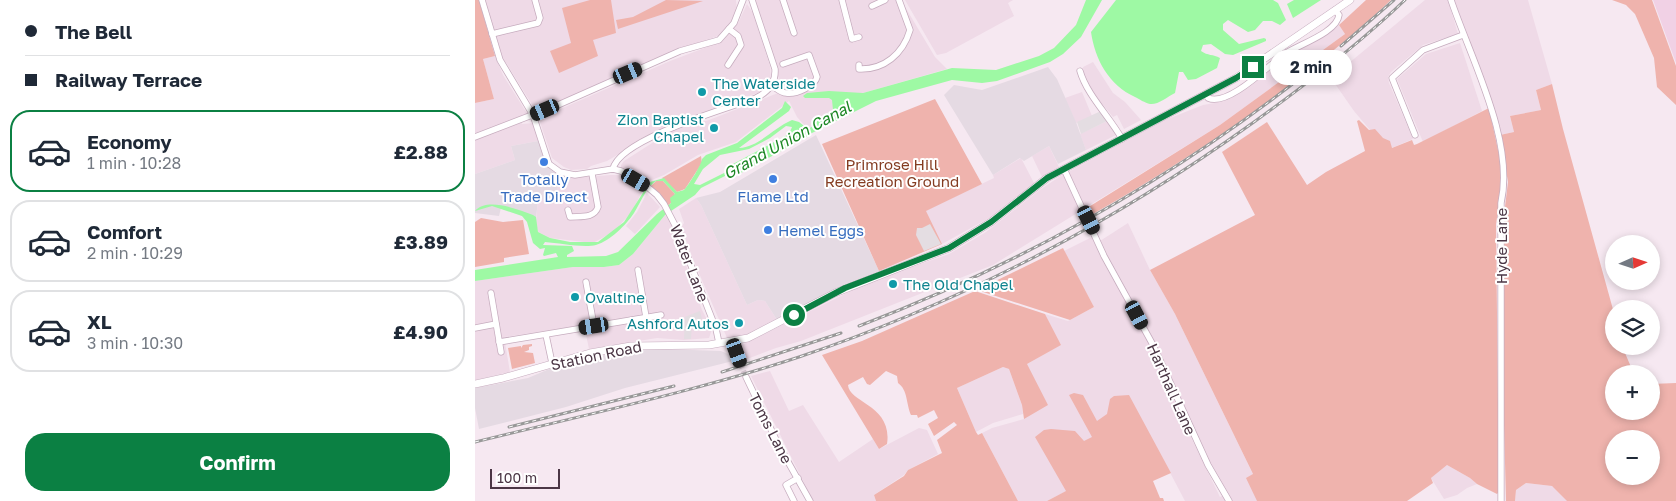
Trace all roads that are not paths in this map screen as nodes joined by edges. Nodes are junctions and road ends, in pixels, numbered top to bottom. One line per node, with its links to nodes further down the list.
1 (482, 0): 15 (street)
2 (535, 0): 15 (street)
3 (743, 0): 13 (street)
4 (752, 0): 22 (street)
5 (783, 0): 14 (street)
6 (842, 0): 17 (street)
7 (885, 0): 11 (street)
8 (899, 0): 20 (street)
9 (1350, 0): 12 (street, Station Road)
10 (1451, 0): 16 (street, Hyde Lane)
11 (873, 6)
12 (1335, 10): 23 (street, Station Road); 23 (street)
13 (729, 29): 19 (street); 24 (street)
14 (794, 33)
15 (492, 34): 24 (street)
16 (1463, 35): 25 (street); 53 (street, Hyde Lane)
17 (852, 39)
18 (783, 64): 22 (street)
19 (728, 65)
20 (859, 69)
21 (1080, 71): 27 (street)
22 (771, 85): 28 (street)
23 (1206, 94): 27 (street, Station Road)
24 (533, 116): 26 (street); 30 (street)
25 (1415, 134)
26 (475, 137)
27 (1121, 139): 29 (street, Station Road)
28 (613, 169): 30 (street); 43 (street, Water Lane)
29 (1064, 169): 42 (street, Station Road); 52 (street, Harthall Lane)
30 (592, 174): 31 (street)
31 (567, 215)
32 (638, 270): 36 (street)
33 (586, 282): 38 (street)
34 (491, 293): 37 (street)
35 (661, 315): 36 (street)
36 (646, 317): 38 (street)
37 (496, 324): 39 (street); 41 (street)
38 (594, 326): 40 (street)
39 (475, 328)
40 (546, 334): 41 (street); 45 (street)
41 (499, 342): 44 (street)
42 (733, 342): 43 (street, Station Road); 46 (street)
43 (719, 343): 45 (street, Station Road)
44 (501, 352)
45 (552, 363): 48 (street, Station Road)
46 (740, 363)
47 (746, 377): 49 (street, Toms Lane)
48 (475, 384)
49 (798, 478): 50 (street, Toms Lane); 51 (street, Toms Lane)
50 (795, 501)
51 (810, 501)
52 (1229, 501)
53 (1501, 501)

